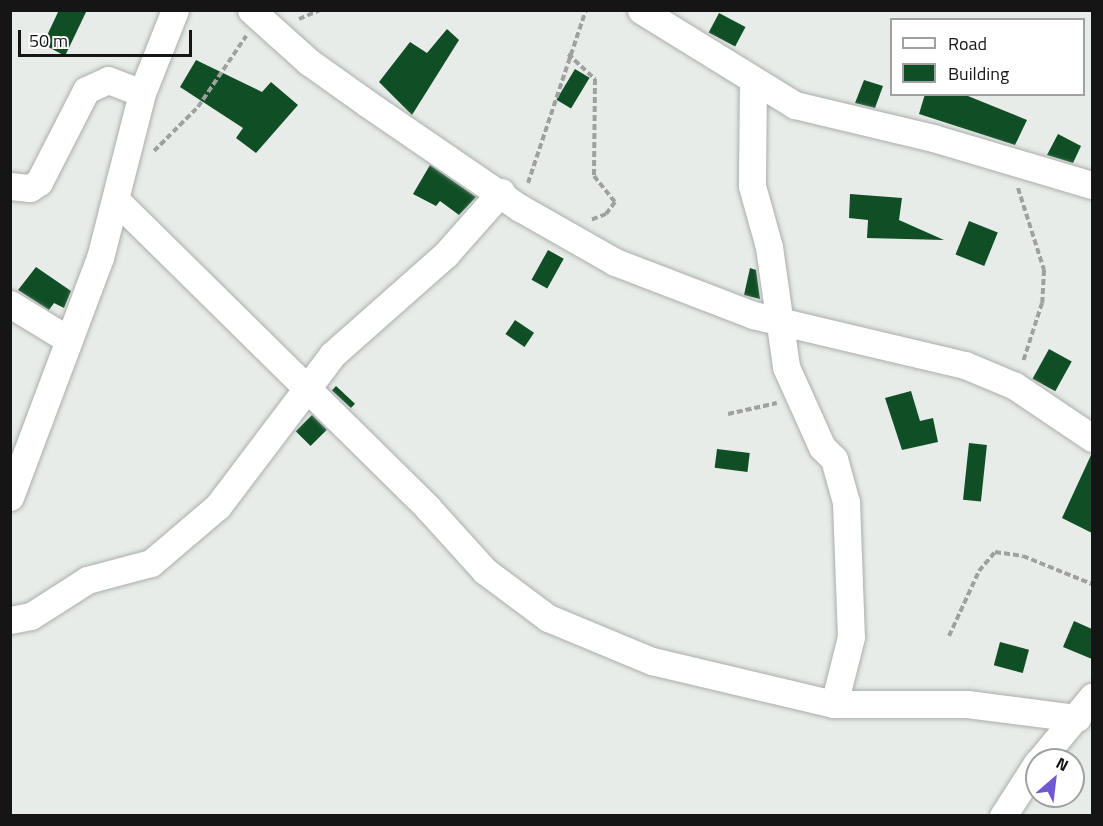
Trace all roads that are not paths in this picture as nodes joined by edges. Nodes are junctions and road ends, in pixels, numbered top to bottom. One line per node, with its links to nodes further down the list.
1 (175, 10): 5 (street)
2 (641, 10): 4 (street)
3 (255, 14): 8 (street)
4 (753, 82): 6 (street); 11 (street)
5 (142, 93): 7 (street); 9 (street)
6 (1092, 185)
7 (10, 186)
8 (507, 197): 11 (street); 13 (street)
9 (118, 202): 12 (street); 13 (street)
10 (10, 304): 12 (street)
11 (780, 320): 14 (street); 18 (street)
12 (69, 340): 15 (street)
13 (305, 388): 16 (street); 18 (street)
14 (1092, 438)
15 (10, 497)
16 (10, 620)
17 (1092, 697): 19 (street)
18 (834, 704): 19 (street)
19 (1077, 718): 20 (street)
20 (1050, 748)
21 (1025, 782): 22 (street)
22 (1003, 816)

